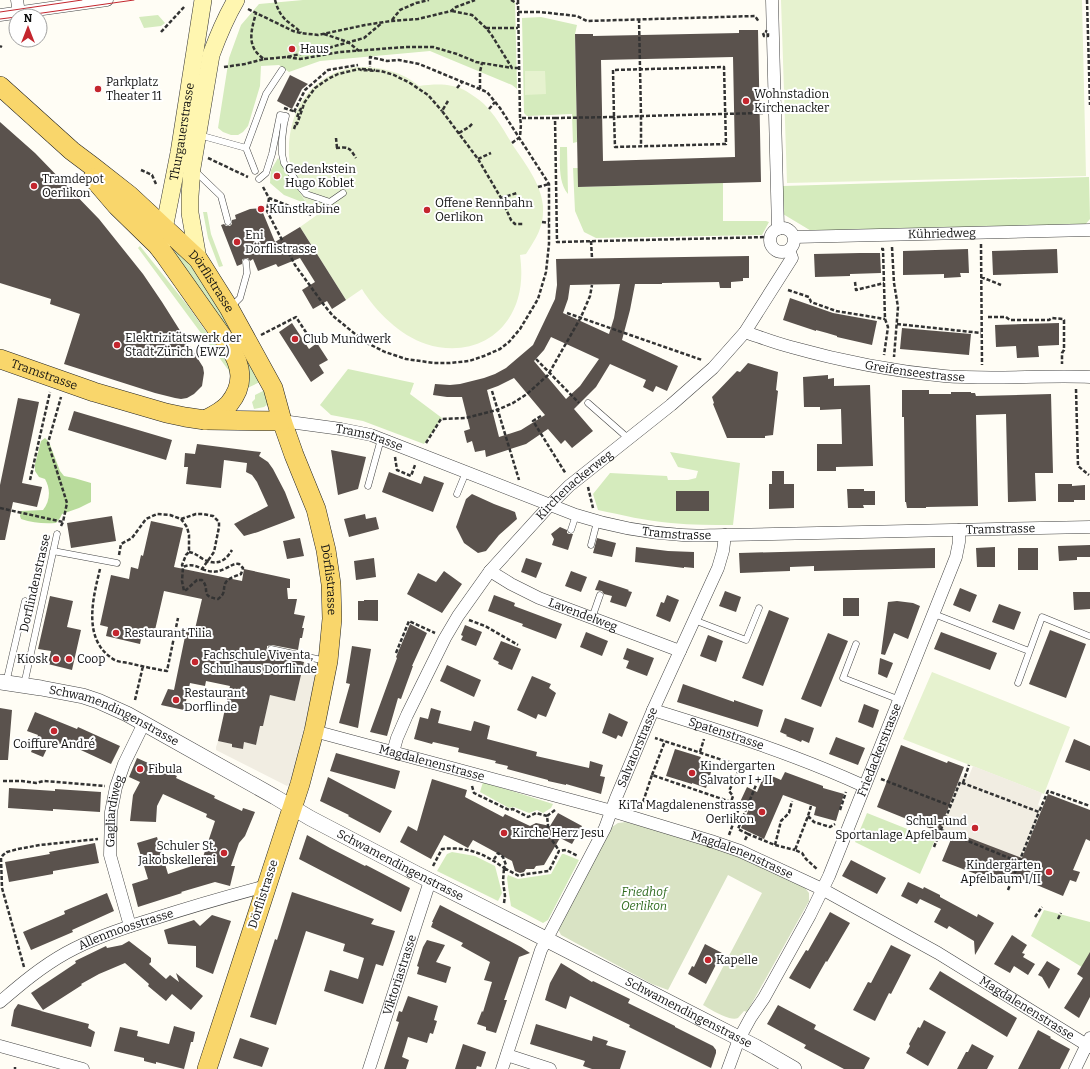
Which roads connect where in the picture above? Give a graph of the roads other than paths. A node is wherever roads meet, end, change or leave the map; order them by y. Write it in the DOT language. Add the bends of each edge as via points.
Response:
graph roads {
  1 [pos="107,0"];
  2 [pos="203,0"];
  3 [pos="772,0"];
  4 [pos="242,4"];
  5 [pos="48,9"];
  6 [pos="282,70"];
  7 [pos="0,86"];
  8 [pos="197,135"];
  9 [pos="246,148"];
  10 [pos="78,156"];
  11 [pos="192,168"];
  12 [pos="255,171"];
  13 [pos="259,179"];
  14 [pos="343,193"];
  15 [pos="190,213"];
  16 [pos="228,222"];
  17 [pos="164,229"];
  18 [pos="1090,230"];
  19 [pos="775,233"];
  20 [pos="145,234"];
  21 [pos="794,237"];
  22 [pos="789,250"];
  23 [pos="198,259"];
  24 [pos="246,262"];
  25 [pos="170,263"];
  26 [pos="230,308"];
  27 [pos="745,332"];
  28 [pos="0,362"];
  29 [pos="1090,377"];
  30 [pos="585,404"];
  31 [pos="206,420"];
  32 [pos="282,421"];
  33 [pos="381,439"];
  34 [pos="629,439"];
  35 [pos="466,472"];
  36 [pos="368,486"];
  37 [pos="457,494"];
  38 [pos="550,505"];
  39 [pos="576,515"];
  40 [pos="595,517"];
  41 [pos="1090,526"];
  42 [pos="571,530"];
  43 [pos="959,530"];
  44 [pos="57,534"];
  45 [pos="725,535"];
  46 [pos="591,545"];
  47 [pos="53,550"];
  48 [pos="117,564"];
  49 [pos="490,570"];
  50 [pos="600,595"];
  51 [pos="25,601"];
  52 [pos="759,608"];
  53 [pos="934,614"];
  54 [pos="592,618"];
  55 [pos="694,620"];
  56 [pos="1089,636"];
  57 [pos="856,644"];
  58 [pos="271,649"];
  59 [pos="680,652"];
  60 [pos="1029,652"];
  61 [pos="328,661"];
  62 [pos="3,682"];
  63 [pos="1018,682"];
  64 [pos="24,685"];
  65 [pos="900,700"];
  66 [pos="653,710"];
  67 [pos="144,723"];
  68 [pos="314,731"];
  69 [pos="392,752"];
  70 [pos="864,786"];
  71 [pos="292,807"];
  72 [pos="612,811"];
  73 [pos="430,875"];
  74 [pos="266,886"];
  75 [pos="822,889"];
  76 [pos="130,926"];
  77 [pos="547,940"];
  78 [pos="0,1002"];
  79 [pos="739,1039"];
  80 [pos="1089,1043"];
  81 [pos="0,1046"];
  82 [pos="507,1054"];
  83 [pos="83,1069"];
  84 [pos="207,1069"];
  85 [pos="369,1069"];
  86 [pos="502,1069"];
  87 [pos="550,1069"];
  88 [pos="728,1069"];
  89 [pos="794,1069"];
  90 [pos="1075,1069"];
  1 -- 5 [label="street"];
  2 -- 17 [label="main road, Thurgauerstrasse" via="179,153"];
  3 -- 19 [label="street"];
  4 -- 8 [label="main road, Thurgauerstrasse" via="226,18 216,40"];
  6 -- 9 [label="lane" via="266,94"];
  7 -- 10 [label="main road, Dörflistrasse"];
  8 -- 9 [label="lane"];
  8 -- 11 [label="main road, Thurgauerstrasse"];
  9 -- 12 [label="lane"];
  10 -- 17 [label="main road, Dörflistrasse" via="129,195"];
  10 -- 20 [label="main road, Dörflistrasse" via="117,206"];
  11 -- 15 [label="main road, Thurgauerstrasse"];
  11 -- 16 [label="lane" via="221,196"];
  13 -- 14 [label="lane, bridge" via="266,173 272,156 280,115 286,116 282,140 284,163 301,188 306,194 330,202"];
  15 -- 17 [label="main road"];
  15 -- 23 [label="main road, Thurgauerstrasse"];
  17 -- 20 [label="main road"];
  17 -- 23 [label="main road, Dörflistrasse"];
  17 -- 25 [label="main road, Thurgauerstrasse"];
  18 -- 21 [label="street, Kühriedweg"];
  19 -- 21 [label="street" via="786,228"];
  19 -- 22 [label="street" via="772,244 775,249"];
  20 -- 25 [label="main road, Dörflistrasse"];
  21 -- 22 [label="street, Kirchenackerweg"];
  22 -- 27 [label="street, Kirchenackerweg" via="792,258"];
  23 -- 26 [label="main road, Dörflistrasse"];
  24 -- 26 [label="lane" via="247,273 240,298"];
  25 -- 31 [label="main road, Dörflistrasse" via="229,346 240,368 239,384 228,405"];
  26 -- 32 [label="main road, Dörflistrasse" via="270,380"];
  27 -- 29 [label="street, Greifenseestrasse" via="790,347 857,363 944,376"];
  27 -- 34 [label="street, Kirchenackerweg" via="713,368"];
  28 -- 31 [label="main road, Tramstrasse" via="152,409"];
  30 -- 34 [label="lane"];
  31 -- 32 [label="main road, Tramstrasse"];
  32 -- 33 [label="street, Tramstrasse" via="341,429"];
  32 -- 61 [label="main road, Dörflistrasse" via="316,509 326,550 331,584 332,620"];
  33 -- 35 [label="street, Tramstrasse"];
  33 -- 36 [label="lane"];
  34 -- 38 [label="street, Kirchenackerweg" via="569,486"];
  35 -- 37 [label="lane"];
  35 -- 38 [label="street, Tramstrasse"];
  38 -- 39 [label="street, Tramstrasse"];
  38 -- 49 [label="street, Kirchenackerweg"];
  39 -- 40 [label="street, Tramstrasse"];
  39 -- 42 [label="lane"];
  40 -- 45 [label="street, Tramstrasse" via="640,530 681,535"];
  40 -- 46 [label="lane"];
  41 -- 43 [label="street, Tramstrasse"];
  43 -- 45 [label="street, Tramstrasse"];
  43 -- 53 [label="street, Friedackerstrasse" via="956,557"];
  44 -- 47 [label="lane, Dorflindenstrasse"];
  45 -- 55 [label="street, Salvatorstrasse" via="718,568"];
  47 -- 48 [label="lane"];
  47 -- 64 [label="lane, Dorflindenstrasse"];
  49 -- 54 [label="street, Lavendelweg" via="539,598"];
  49 -- 69 [label="street, Kirchenackerweg" via="445,638"];
  50 -- 54 [label="lane"];
  51 -- 62 [label="lane"];
  52 -- 55 [label="lane" via="746,640"];
  53 -- 60 [label="lane"];
  53 -- 65 [label="street, Friedackerstrasse"];
  54 -- 59 [label="street, Lavendelweg"];
  55 -- 59 [label="street, Salvatorstrasse"];
  56 -- 60 [label="lane" via="1042,618"];
  57 -- 65 [label="lane" via="843,678"];
  58 -- 61 [label="lane" via="307,660"];
  59 -- 66 [label="street, Salvatorstrasse"];
  60 -- 63 [label="lane"];
  61 -- 68 [label="main road, Dörflistrasse"];
  62 -- 64 [label="street, Schwamendingenstrasse"];
  64 -- 67 [label="street, Schwamendingenstrasse" via="83,696"];
  65 -- 70 [label="street, Friedackerstrasse"];
  66 -- 70 [label="street, Spatenstrasse" via="768,747"];
  66 -- 72 [label="street, Salvatorstrasse"];
  67 -- 71 [label="street, Schwamendingenstrasse"];
  67 -- 76 [label="street, Gagliardiweg" via="124,764 111,812 110,855"];
  68 -- 69 [label="street, Magdalenenstrasse"];
  68 -- 71 [label="main road, Dörflistrasse"];
  69 -- 72 [label="street, Magdalenenstrasse"];
  70 -- 75 [label="street, Friedackerstrasse"];
  71 -- 73 [label="street, Schwamendingenstrasse"];
  71 -- 74 [label="main road, Dörflistrasse"];
  72 -- 75 [label="street, Magdalenenstrasse" via="740,851"];
  72 -- 77 [label="street, Salvatorstrasse" via="606,828"];
  73 -- 77 [label="street, Schwamendingenstrasse"];
  73 -- 85 [label="street, Viktoriastrasse"];
  74 -- 76 [label="street, Allenmoosstrasse"];
  74 -- 84 [label="main road, Dörflistrasse"];
  75 -- 79 [label="street, Friedackerstrasse" via="810,915"];
  75 -- 80 [label="street, Magdalenenstrasse" via="938,953"];
  76 -- 78 [label="street, Allenmoosstrasse" via="61,956 28,977"];
  77 -- 79 [label="street, Schwamendingenstrasse"];
  77 -- 82 [label="street, Salvatorstrasse" via="541,950"];
  79 -- 88 [label="street, Friedackerstrasse"];
  79 -- 89 [label="street, Schwamendingenstrasse"];
  80 -- 90 [label="street"];
  81 -- 83 [label="street"];
  82 -- 86 [label="street, Salvatorstrasse"];
  82 -- 87 [label="street"];
}
